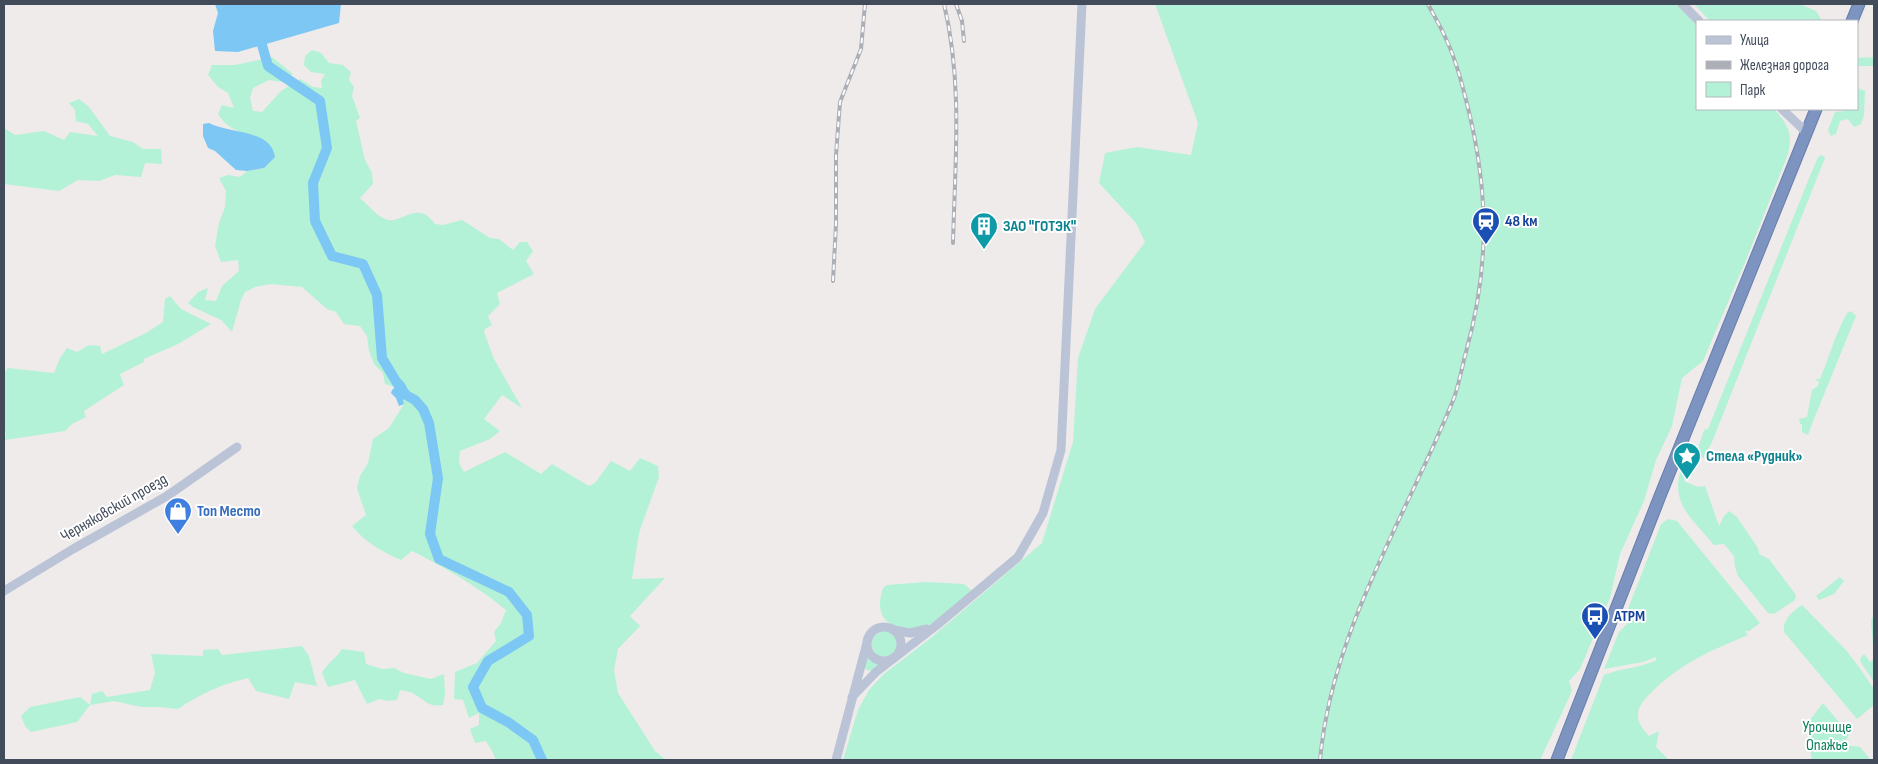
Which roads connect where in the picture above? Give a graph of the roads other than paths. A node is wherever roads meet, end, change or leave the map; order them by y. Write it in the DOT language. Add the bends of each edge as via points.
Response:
graph roads {
  1 [pos="1082,4"];
  2 [pos="1682,4"];
  3 [pos="1859,4"];
  4 [pos="1698,20"];
  5 [pos="1852,20"];
  6 [pos="1783,110"];
  7 [pos="1816,110"];
  8 [pos="1807,133"];
  9 [pos="237,447"];
  10 [pos="4,591"];
  11 [pos="937,625"];
  12 [pos="892,629"];
  13 [pos="868,639"];
  14 [pos="894,658"];
  15 [pos="852,697"];
  16 [pos="836,760"];
  17 [pos="1557,760"];
  1 -- 11 [label="street" via="1061,450 1043,512 1018,557"];
  2 -- 4 [label="street"];
  3 -- 5 [label="highway"];
  6 -- 8 [label="street"];
  7 -- 8 [label="highway"];
  8 -- 17 [label="highway"];
  9 -- 10 [label="street, Черняковский проезд" via="167,496"];
  11 -- 12 [label="street" via="914,633"];
  11 -- 14 [label="street"];
  12 -- 13 [label="street" via="878,629"];
  12 -- 14 [label="street" via="901,644"];
  13 -- 14 [label="street" via="868,649 874,658 884,661"];
  13 -- 15 [label="street"];
  14 -- 15 [label="street"];
  15 -- 16 [label="street"];
}
